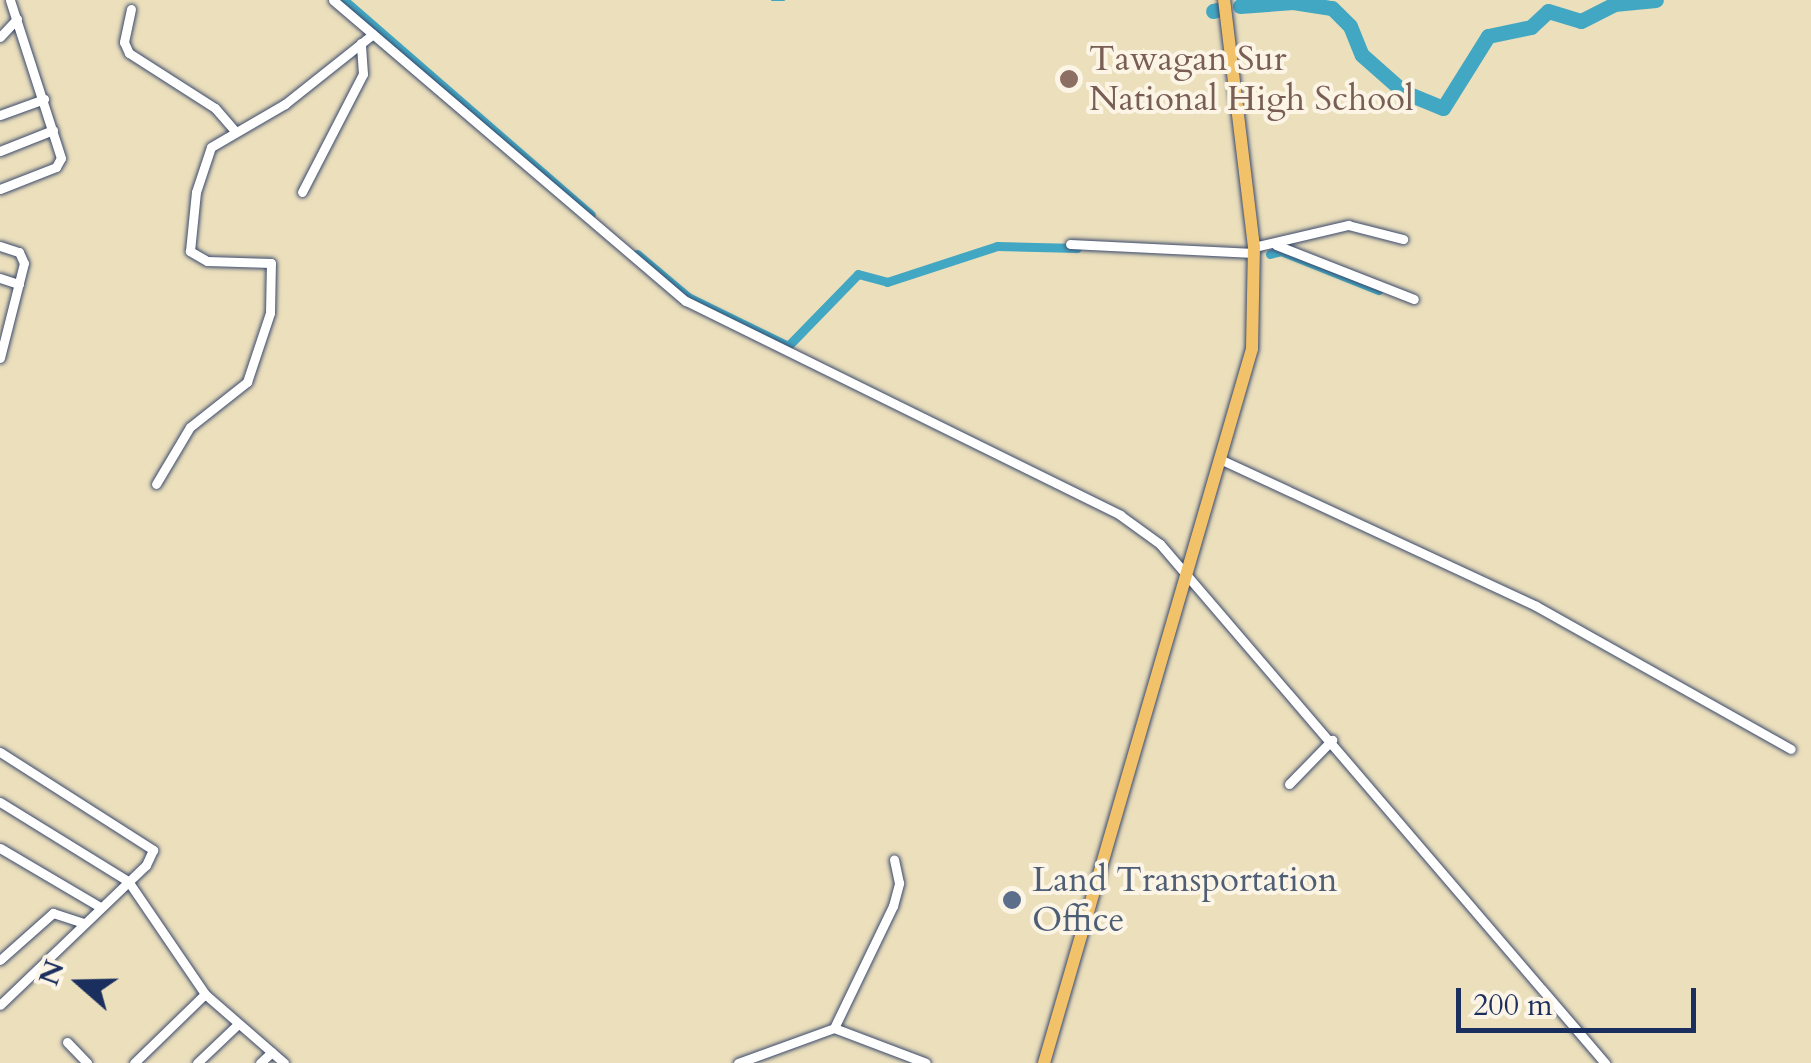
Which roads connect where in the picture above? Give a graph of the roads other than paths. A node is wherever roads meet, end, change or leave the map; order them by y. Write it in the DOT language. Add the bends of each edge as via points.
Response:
graph roads {
  1 [pos="10,0"];
  2 [pos="333,0"];
  3 [pos="1224,0"];
  4 [pos="131,9"];
  5 [pos="16,19"];
  6 [pos="373,34"];
  7 [pos="0,37"];
  8 [pos="361,43"];
  9 [pos="44,100"];
  10 [pos="0,115"];
  11 [pos="52,130"];
  12 [pos="234,130"];
  13 [pos="0,151"];
  14 [pos="0,188"];
  15 [pos="302,192"];
  16 [pos="1403,239"];
  17 [pos="1070,244"];
  18 [pos="1274,244"];
  19 [pos="0,246"];
  20 [pos="1254,250"];
  21 [pos="0,278"];
  22 [pos="19,284"];
  23 [pos="1414,299"];
  24 [pos="0,309"];
  25 [pos="12,313"];
  26 [pos="2,344"];
  27 [pos="0,358"];
  28 [pos="1224,461"];
  29 [pos="156,484"];
  30 [pos="1190,574"];
  31 [pos="1332,740"];
  32 [pos="1791,748"];
  33 [pos="0,752"];
  34 [pos="1289,784"];
  35 [pos="0,802"];
  36 [pos="0,848"];
  37 [pos="894,860"];
  38 [pos="128,881"];
  39 [pos="100,907"];
  40 [pos="84,923"];
  41 [pos="0,960"];
  42 [pos="0,985"];
  43 [pos="205,994"];
  44 [pos="10,995"];
  45 [pos="0,1005"];
  46 [pos="238,1024"];
  47 [pos="834,1028"];
  48 [pos="68,1042"];
  49 [pos="272,1052"];
  50 [pos="82,1062"];
  51 [pos="134,1063"];
  52 [pos="197,1063"];
  53 [pos="260,1063"];
  54 [pos="284,1063"];
  55 [pos="738,1063"];
  56 [pos="926,1063"];
  57 [pos="1044,1063"];
  58 [pos="1604,1063"];
  1 -- 5 [label="street"];
  2 -- 6 [label="street"];
  3 -- 20 [label="highway"];
  4 -- 12 [label="street" via="124,42 130,53 215,108"];
  5 -- 7 [label="street"];
  5 -- 9 [label="street"];
  6 -- 8 [label="street"];
  6 -- 30 [label="street" via="686,301 1120,515"];
  8 -- 12 [label="street" via="276,111"];
  8 -- 15 [label="street" via="364,74"];
  9 -- 10 [label="street"];
  9 -- 11 [label="street"];
  11 -- 13 [label="street"];
  11 -- 14 [label="street" via="60,164"];
  12 -- 29 [label="street" via="211,146 189,244 200,260 271,264 268,327 244,387 190,427"];
  16 -- 18 [label="street" via="1358,224"];
  17 -- 20 [label="street"];
  18 -- 20 [label="street"];
  18 -- 23 [label="street"];
  19 -- 22 [label="street" via="22,256"];
  20 -- 28 [label="highway" via="1252,348"];
  21 -- 22 [label="street"];
  22 -- 25 [label="street"];
  24 -- 25 [label="street"];
  25 -- 26 [label="street"];
  26 -- 27 [label="street"];
  28 -- 30 [label="highway"];
  28 -- 32 [label="street" via="1536,606"];
  30 -- 31 [label="street"];
  30 -- 57 [label="highway"];
  31 -- 34 [label="street"];
  31 -- 58 [label="street"];
  33 -- 38 [label="street" via="151,845 151,857"];
  35 -- 38 [label="street"];
  36 -- 39 [label="street"];
  37 -- 47 [label="street" via="899,882 893,906"];
  38 -- 39 [label="street"];
  38 -- 43 [label="street"];
  39 -- 40 [label="street"];
  40 -- 41 [label="street" via="53,913"];
  40 -- 44 [label="street"];
  42 -- 44 [label="street"];
  43 -- 46 [label="street"];
  43 -- 51 [label="street"];
  44 -- 45 [label="street"];
  46 -- 49 [label="street"];
  46 -- 52 [label="street"];
  47 -- 55 [label="street"];
  47 -- 56 [label="street"];
  48 -- 50 [label="street"];
  49 -- 53 [label="street"];
  49 -- 54 [label="street"];
}
